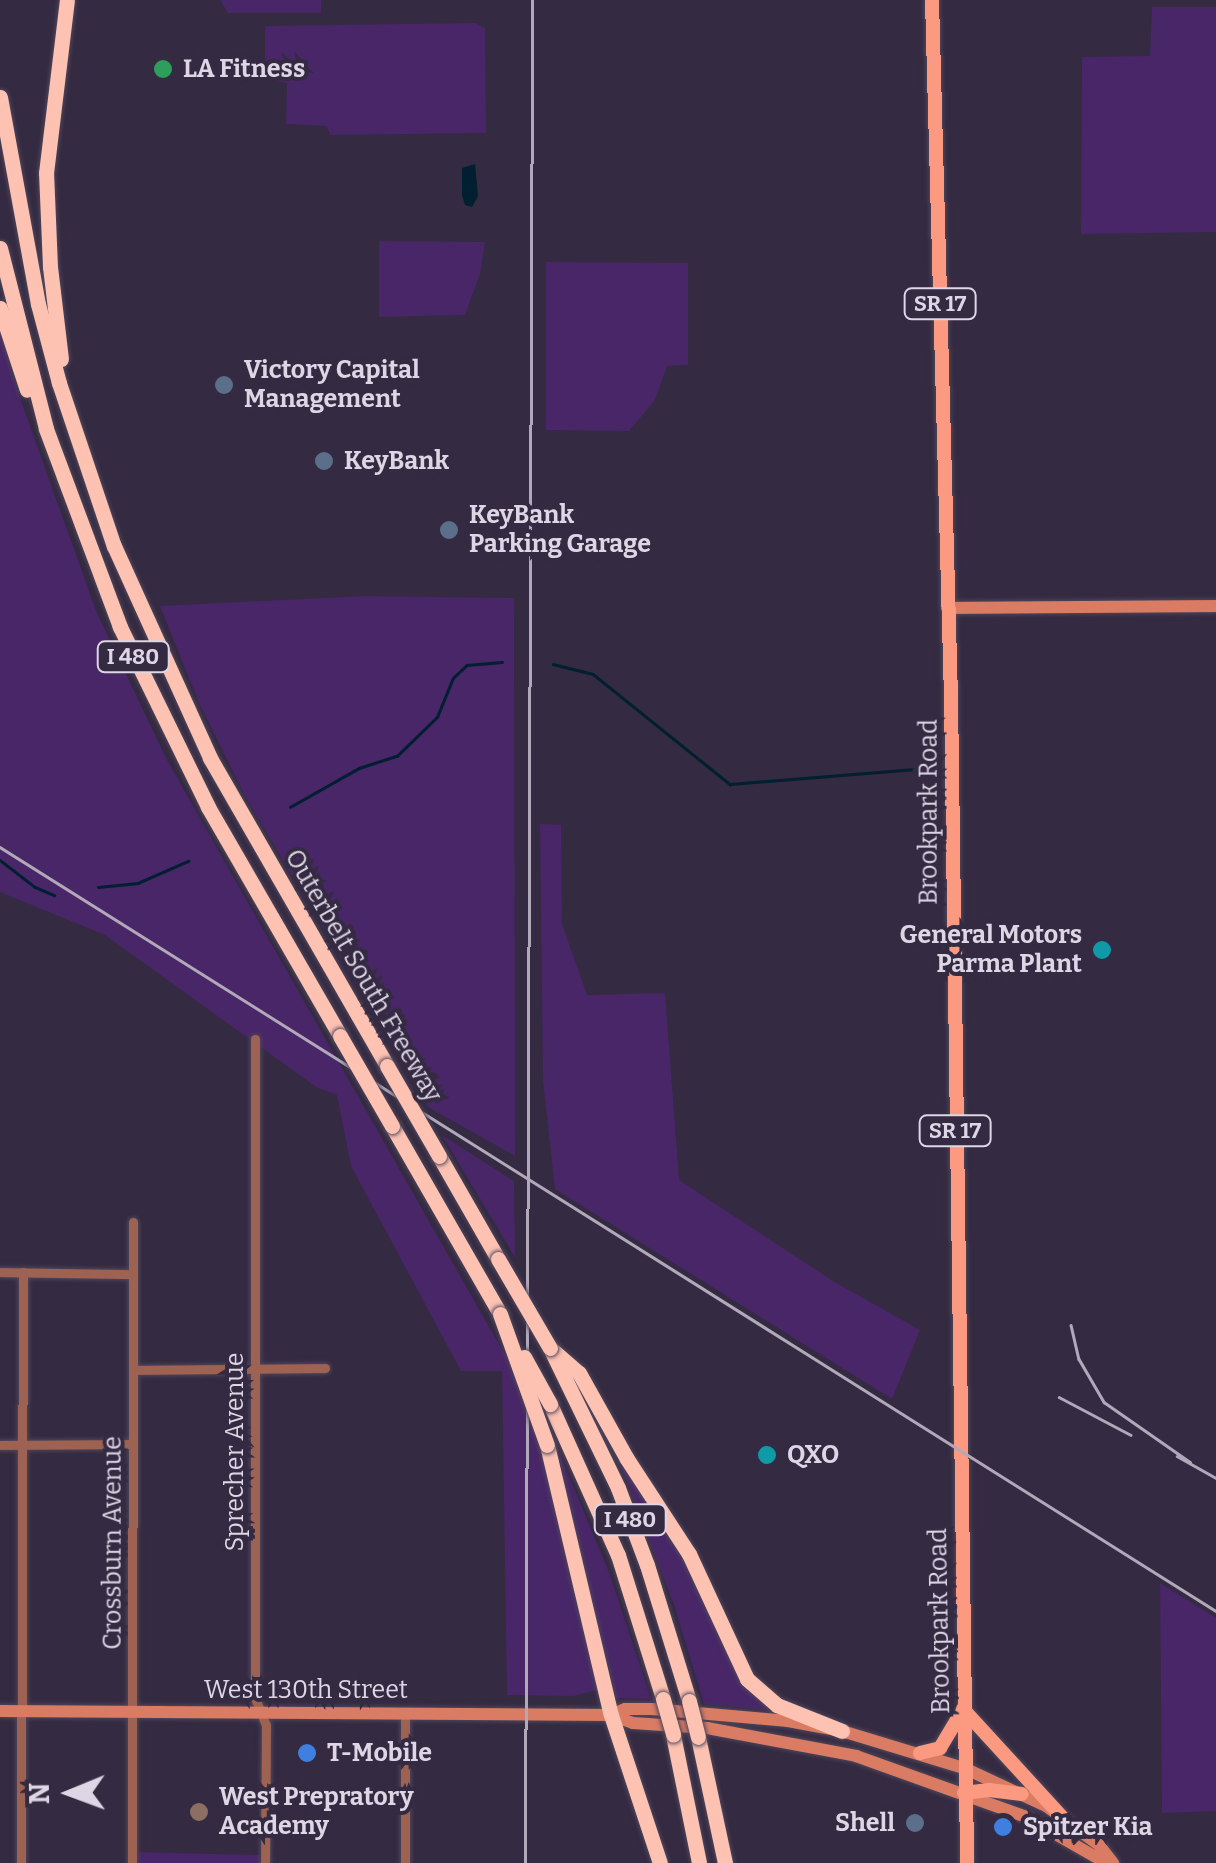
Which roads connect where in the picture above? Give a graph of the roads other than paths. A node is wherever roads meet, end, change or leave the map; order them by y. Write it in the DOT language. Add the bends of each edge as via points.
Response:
graph roads {
  1 [pos="67,0"];
  2 [pos="932,0"];
  3 [pos="0,97"];
  4 [pos="0,248"];
  5 [pos="0,308"];
  6 [pos="59,382"];
  7 [pos="46,429"];
  8 [pos="1216,606"];
  9 [pos="948,608"];
  10 [pos="255,1039"];
  11 [pos="132,1222"];
  12 [pos="0,1272"];
  13 [pos="23,1272"];
  14 [pos="133,1274"];
  15 [pos="499,1312"];
  16 [pos="550,1348"];
  17 [pos="255,1368"];
  18 [pos="325,1368"];
  19 [pos="133,1370"];
  20 [pos="134,1444"];
  21 [pos="0,1445"];
  22 [pos="24,1445"];
  23 [pos="963,1709"];
  24 [pos="0,1710"];
  25 [pos="22,1711"];
  26 [pos="132,1711"];
  27 [pos="262,1712"];
  28 [pos="405,1713"];
  29 [pos="611,1715"];
  30 [pos="842,1731"];
  31 [pos="879,1741"];
  32 [pos="835,1750"];
  33 [pos="920,1754"];
  34 [pos="870,1760"];
  35 [pos="964,1768"];
  36 [pos="964,1792"];
  37 [pos="1022,1794"];
  38 [pos="1038,1802"];
  39 [pos="1026,1816"];
  40 [pos="1063,1818"];
  41 [pos="21,1863"];
  42 [pos="132,1863"];
  43 [pos="266,1863"];
  44 [pos="405,1863"];
  45 [pos="660,1863"];
  46 [pos="699,1863"];
  47 [pos="725,1863"];
  48 [pos="967,1863"];
  49 [pos="1109,1863"];
  1 -- 6 [label="highway" via="46,172"];
  2 -- 9 [label="main road, Brookpark Road / SR 17"];
  3 -- 6 [label="highway, Outerbelt South Freeway / I 480" via="27,256"];
  4 -- 7 [label="highway, Outerbelt South Freeway / I 480"];
  5 -- 7 [label="highway" via="19,373"];
  6 -- 16 [label="highway, Outerbelt South Freeway / I 480, bridge" via="114,546 178,696"];
  7 -- 15 [label="highway, Outerbelt South Freeway / I 480, bridge" via="99,579 151,696"];
  8 -- 9 [label="main road"];
  9 -- 23 [label="main road, Brookpark Road / SR 17"];
  10 -- 17 [label="street, Sprecher Avenue"];
  11 -- 14 [label="street, Crossburn Avenue"];
  12 -- 13 [label="street"];
  13 -- 14 [label="street"];
  13 -- 22 [label="street"];
  14 -- 19 [label="street, Crossburn Avenue"];
  15 -- 29 [label="highway, bridge" via="546,1445"];
  15 -- 46 [label="highway, Outerbelt South Freeway / I 480, bridge" via="550,1404 618,1556 664,1699"];
  16 -- 30 [label="highway" via="579,1373 689,1554 748,1679 776,1705"];
  16 -- 47 [label="highway, Outerbelt South Freeway / I 480, bridge" via="647,1564 689,1701"];
  17 -- 18 [label="street"];
  17 -- 19 [label="street"];
  17 -- 27 [label="street, Sprecher Avenue" via="255,1698"];
  19 -- 20 [label="street, Crossburn Avenue"];
  20 -- 22 [label="street"];
  20 -- 26 [label="street, Crossburn Avenue"];
  21 -- 22 [label="street"];
  22 -- 25 [label="street"];
  23 -- 33 [label="main road" via="940,1748"];
  23 -- 35 [label="main road, Brookpark Road / SR 17"];
  23 -- 40 [label="main road"];
  24 -- 25 [label="main road, West 130th Street"];
  25 -- 26 [label="main road, West 130th Street"];
  25 -- 41 [label="street"];
  26 -- 27 [label="main road, West 130th Street"];
  26 -- 42 [label="street, Crossburn Avenue"];
  27 -- 28 [label="main road, West 130th Street"];
  27 -- 43 [label="street, Sprecher Avenue"];
  28 -- 29 [label="main road, West 130th Street"];
  28 -- 44 [label="street"];
  29 -- 30 [label="main road, West 130th Street" via="652,1709"];
  29 -- 32 [label="main road, West 130th Street" via="633,1724 707,1728"];
  29 -- 45 [label="highway"];
  30 -- 31 [label="main road, West 130th Street"];
  30 -- 32 [label="main road"];
  31 -- 33 [label="main road, West 130th Street"];
  31 -- 34 [label="main road"];
  32 -- 34 [label="main road, West 130th Street"];
  33 -- 35 [label="main road, West 130th Street"];
  34 -- 36 [label="main road, West 130th Street"];
  35 -- 36 [label="main road, Brookpark Road / SR 17"];
  35 -- 37 [label="main road, West 130th Street"];
  36 -- 37 [label="main road"];
  36 -- 39 [label="main road, West 130th Street"];
  36 -- 48 [label="main road, Brookpark Road / SR 17"];
  37 -- 38 [label="main road, West 130th Street"];
  38 -- 39 [label="main road"];
  38 -- 40 [label="main road, West 130th Street"];
  39 -- 49 [label="main road, West 130th Street"];
  40 -- 49 [label="main road, West 130th Street" via="1099,1845"];
}
